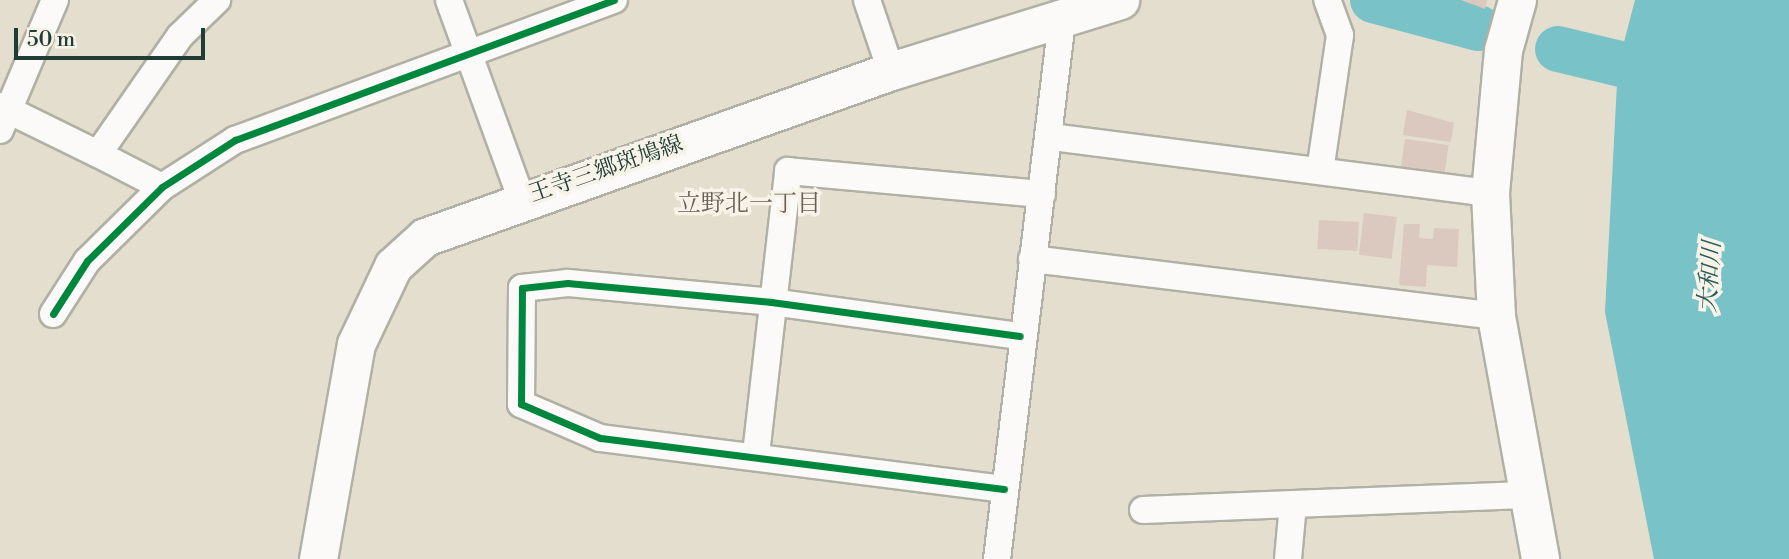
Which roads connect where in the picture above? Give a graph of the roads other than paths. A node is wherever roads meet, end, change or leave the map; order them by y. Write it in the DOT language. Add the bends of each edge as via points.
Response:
graph roads {
  1 [pos="55,0"];
  2 [pos="217,0"];
  3 [pos="449,0"];
  4 [pos="614,0"];
  5 [pos="867,0"];
  6 [pos="1120,0"];
  7 [pos="1327,0"];
  8 [pos="1517,0"];
  9 [pos="1062,20"];
  10 [pos="467,50"];
  11 [pos="891,71"];
  12 [pos="3,115"];
  13 [pos="1052,137"];
  14 [pos="98,153"];
  15 [pos="1320,171"];
  16 [pos="162,187"];
  17 [pos="1490,193"];
  18 [pos="1042,194"];
  19 [pos="521,198"];
  20 [pos="1032,259"];
  21 [pos="771,302"];
  22 [pos="53,314"];
  23 [pos="1496,316"];
  24 [pos="1020,336"];
  25 [pos="756,454"];
  26 [pos="1004,489"];
  27 [pos="1525,495"];
  28 [pos="1293,505"];
  29 [pos="1143,510"];
  30 [pos="318,559"];
  31 [pos="997,559"];
  32 [pos="1288,559"];
  33 [pos="1540,559"];
  1 -- 12 [label="street"];
  2 -- 14 [label="street" via="180,36"];
  3 -- 10 [label="street"];
  4 -- 10 [label="street"];
  5 -- 11 [label="street"];
  6 -- 9 [label="main road, 王寺三郷斑鳩線"];
  7 -- 15 [label="street" via="1340,35"];
  8 -- 17 [label="main road" via="1503,50"];
  9 -- 11 [label="main road, 王寺三郷斑鳩線"];
  9 -- 13 [label="street"];
  10 -- 16 [label="street" via="235,139"];
  10 -- 19 [label="street"];
  11 -- 19 [label="main road, 王寺三郷斑鳩線"];
  12 -- 14 [label="street"];
  13 -- 15 [label="street"];
  13 -- 18 [label="street"];
  14 -- 16 [label="street"];
  15 -- 17 [label="street"];
  16 -- 22 [label="street" via="87,261"];
  17 -- 23 [label="main road"];
  18 -- 20 [label="street"];
  18 -- 21 [label="street" via="788,170"];
  19 -- 30 [label="main road, 王寺三郷斑鳩線" via="425,237 393,265 375,296 356,344"];
  20 -- 23 [label="street"];
  20 -- 24 [label="street"];
  21 -- 24 [label="street"];
  21 -- 25 [label="street"];
  21 -- 25 [label="street" via="568,283 522,288 521,404 600,438"];
  23 -- 27 [label="main road"];
  24 -- 26 [label="street"];
  25 -- 26 [label="street"];
  26 -- 31 [label="street"];
  27 -- 28 [label="street"];
  27 -- 33 [label="main road"];
  28 -- 29 [label="street"];
  28 -- 32 [label="street"];
}
